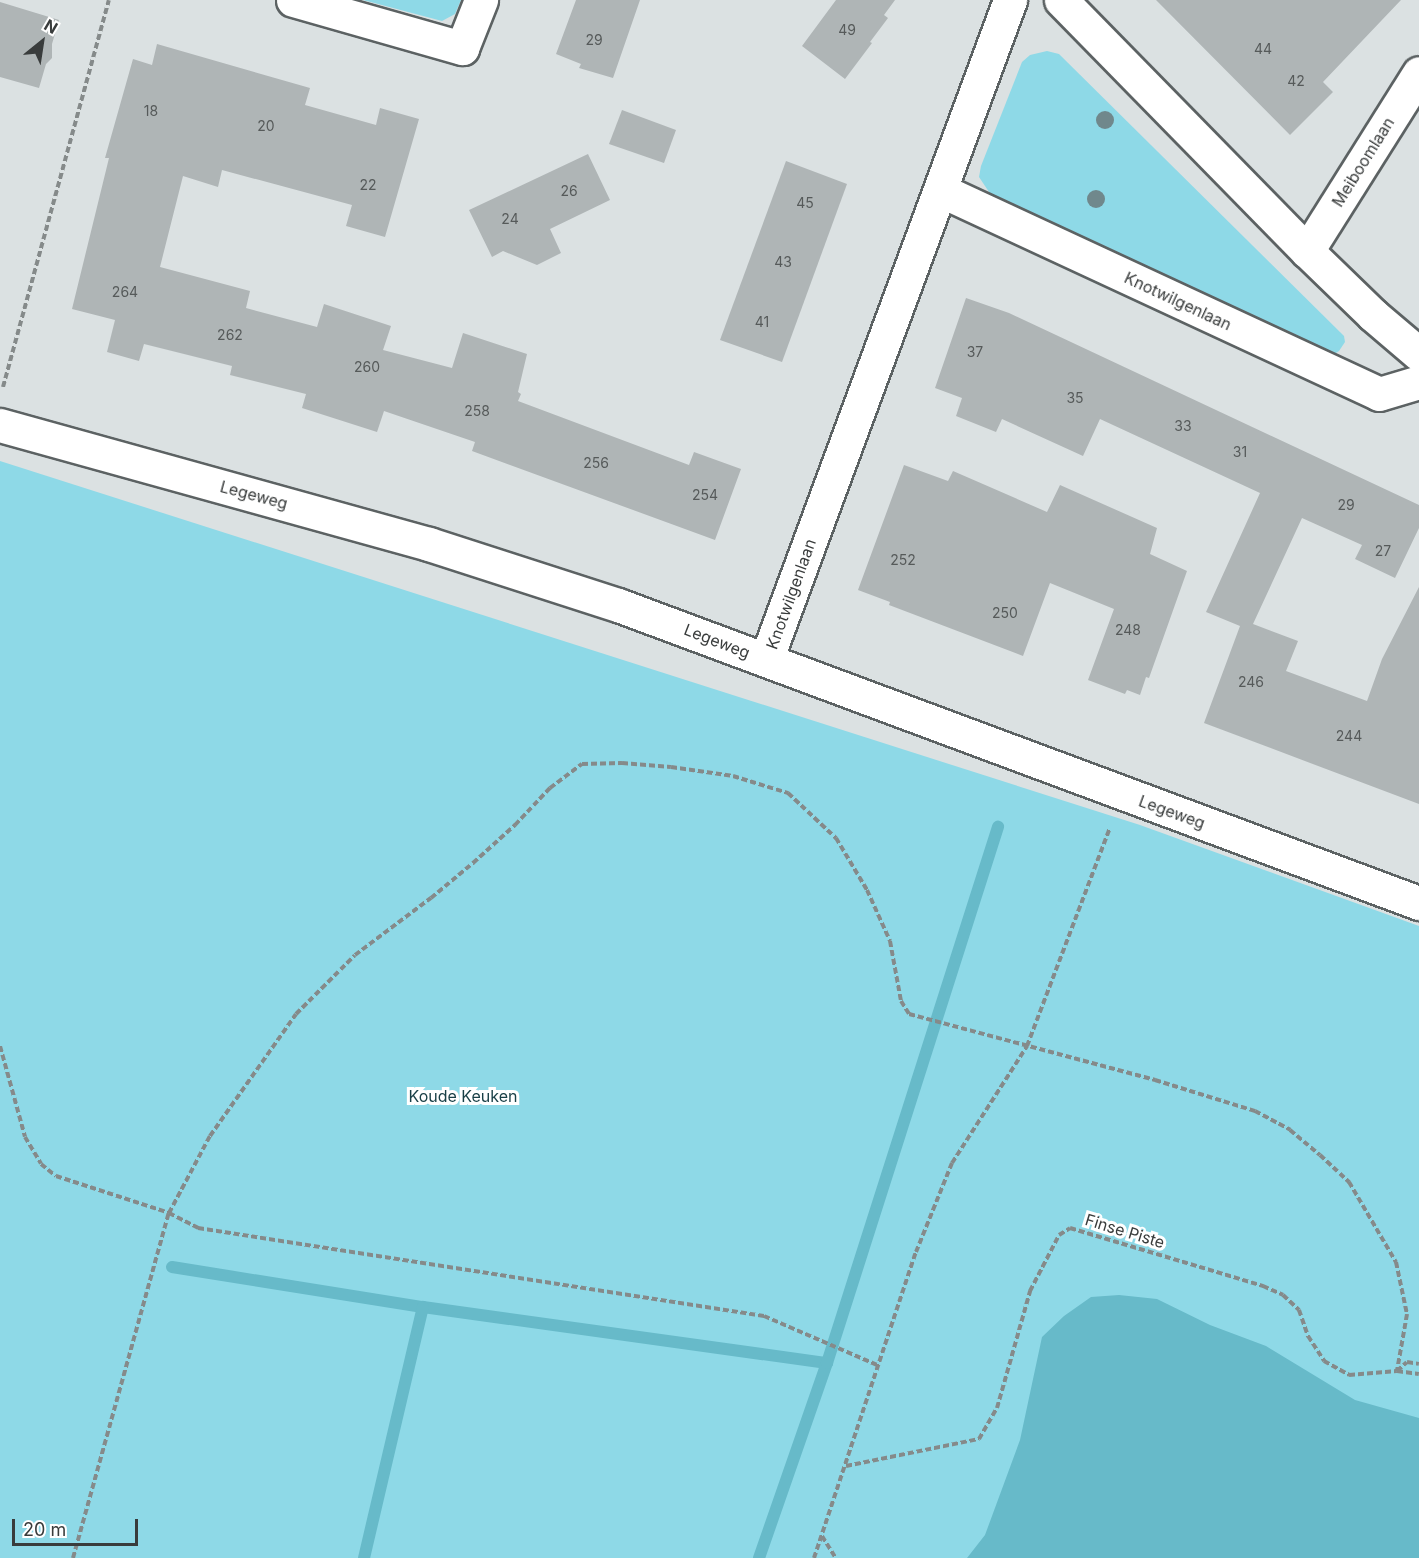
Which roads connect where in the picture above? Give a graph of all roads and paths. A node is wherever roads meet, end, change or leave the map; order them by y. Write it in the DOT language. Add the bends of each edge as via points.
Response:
graph roads {
  1 [pos="110,0"];
  2 [pos="293,0"];
  3 [pos="481,0"];
  4 [pos="1010,0"];
  5 [pos="1061,0"];
  6 [pos="1419,73"];
  7 [pos="940,190"];
  8 [pos="1307,251"];
  9 [pos="1419,354"];
  10 [pos="1419,382"];
  11 [pos="0,396"];
  12 [pos="0,425"];
  13 [pos="766,660"];
  14 [pos="1123,794"];
  15 [pos="1419,903"];
  16 [pos="0,1046"];
  17 [pos="1027,1046"];
  18 [pos="169,1213"];
  19 [pos="1419,1364"];
  20 [pos="877,1365"];
  21 [pos="1397,1371"];
  22 [pos="1419,1374"];
  23 [pos="845,1466"];
  24 [pos="822,1536"];
  25 [pos="73,1558"];
  26 [pos="814,1558"];
  27 [pos="836,1558"];
  1 -- 11 [label="path"];
  2 -- 3 [label="street" via="462,48"];
  4 -- 7 [label="street, Knotwilgenlaan"];
  5 -- 8 [label="street"];
  6 -- 8 [label="street, Meiboomlaan"];
  7 -- 10 [label="street, Knotwilgenlaan" via="1379,394"];
  7 -- 13 [label="street, Knotwilgenlaan"];
  8 -- 9 [label="street"];
  12 -- 13 [label="street, Legeweg" via="429,544 618,605"];
  13 -- 14 [label="street, Legeweg"];
  14 -- 15 [label="street, Legeweg"];
  14 -- 17 [label="path"];
  16 -- 18 [label="path" via="25,1137 41,1164 56,1176"];
  17 -- 18 [label="path" via="909,1014 902,1001 890,941 867,890 836,838 788,793 733,776 671,767 582,764 550,788 515,825 431,898 356,955 296,1014 210,1136"];
  17 -- 20 [label="path" via="952,1162"];
  17 -- 21 [label="path" via="1256,1111 1290,1130 1320,1155 1349,1182 1396,1262 1407,1314"];
  18 -- 20 [label="path" via="198,1228 764,1317"];
  18 -- 25 [label="path"];
  19 -- 21 [label="path, Finse Piste" via="1407,1362"];
  20 -- 23 [label="path"];
  21 -- 22 [label="path"];
  21 -- 23 [label="path, Finse Piste" via="1349,1375 1324,1361 1308,1336 1299,1310 1283,1295 1263,1286 1070,1228 1059,1235 1030,1291 997,1408 979,1438"];
  23 -- 24 [label="path"];
  24 -- 26 [label="path"];
  24 -- 27 [label="path"];
}
